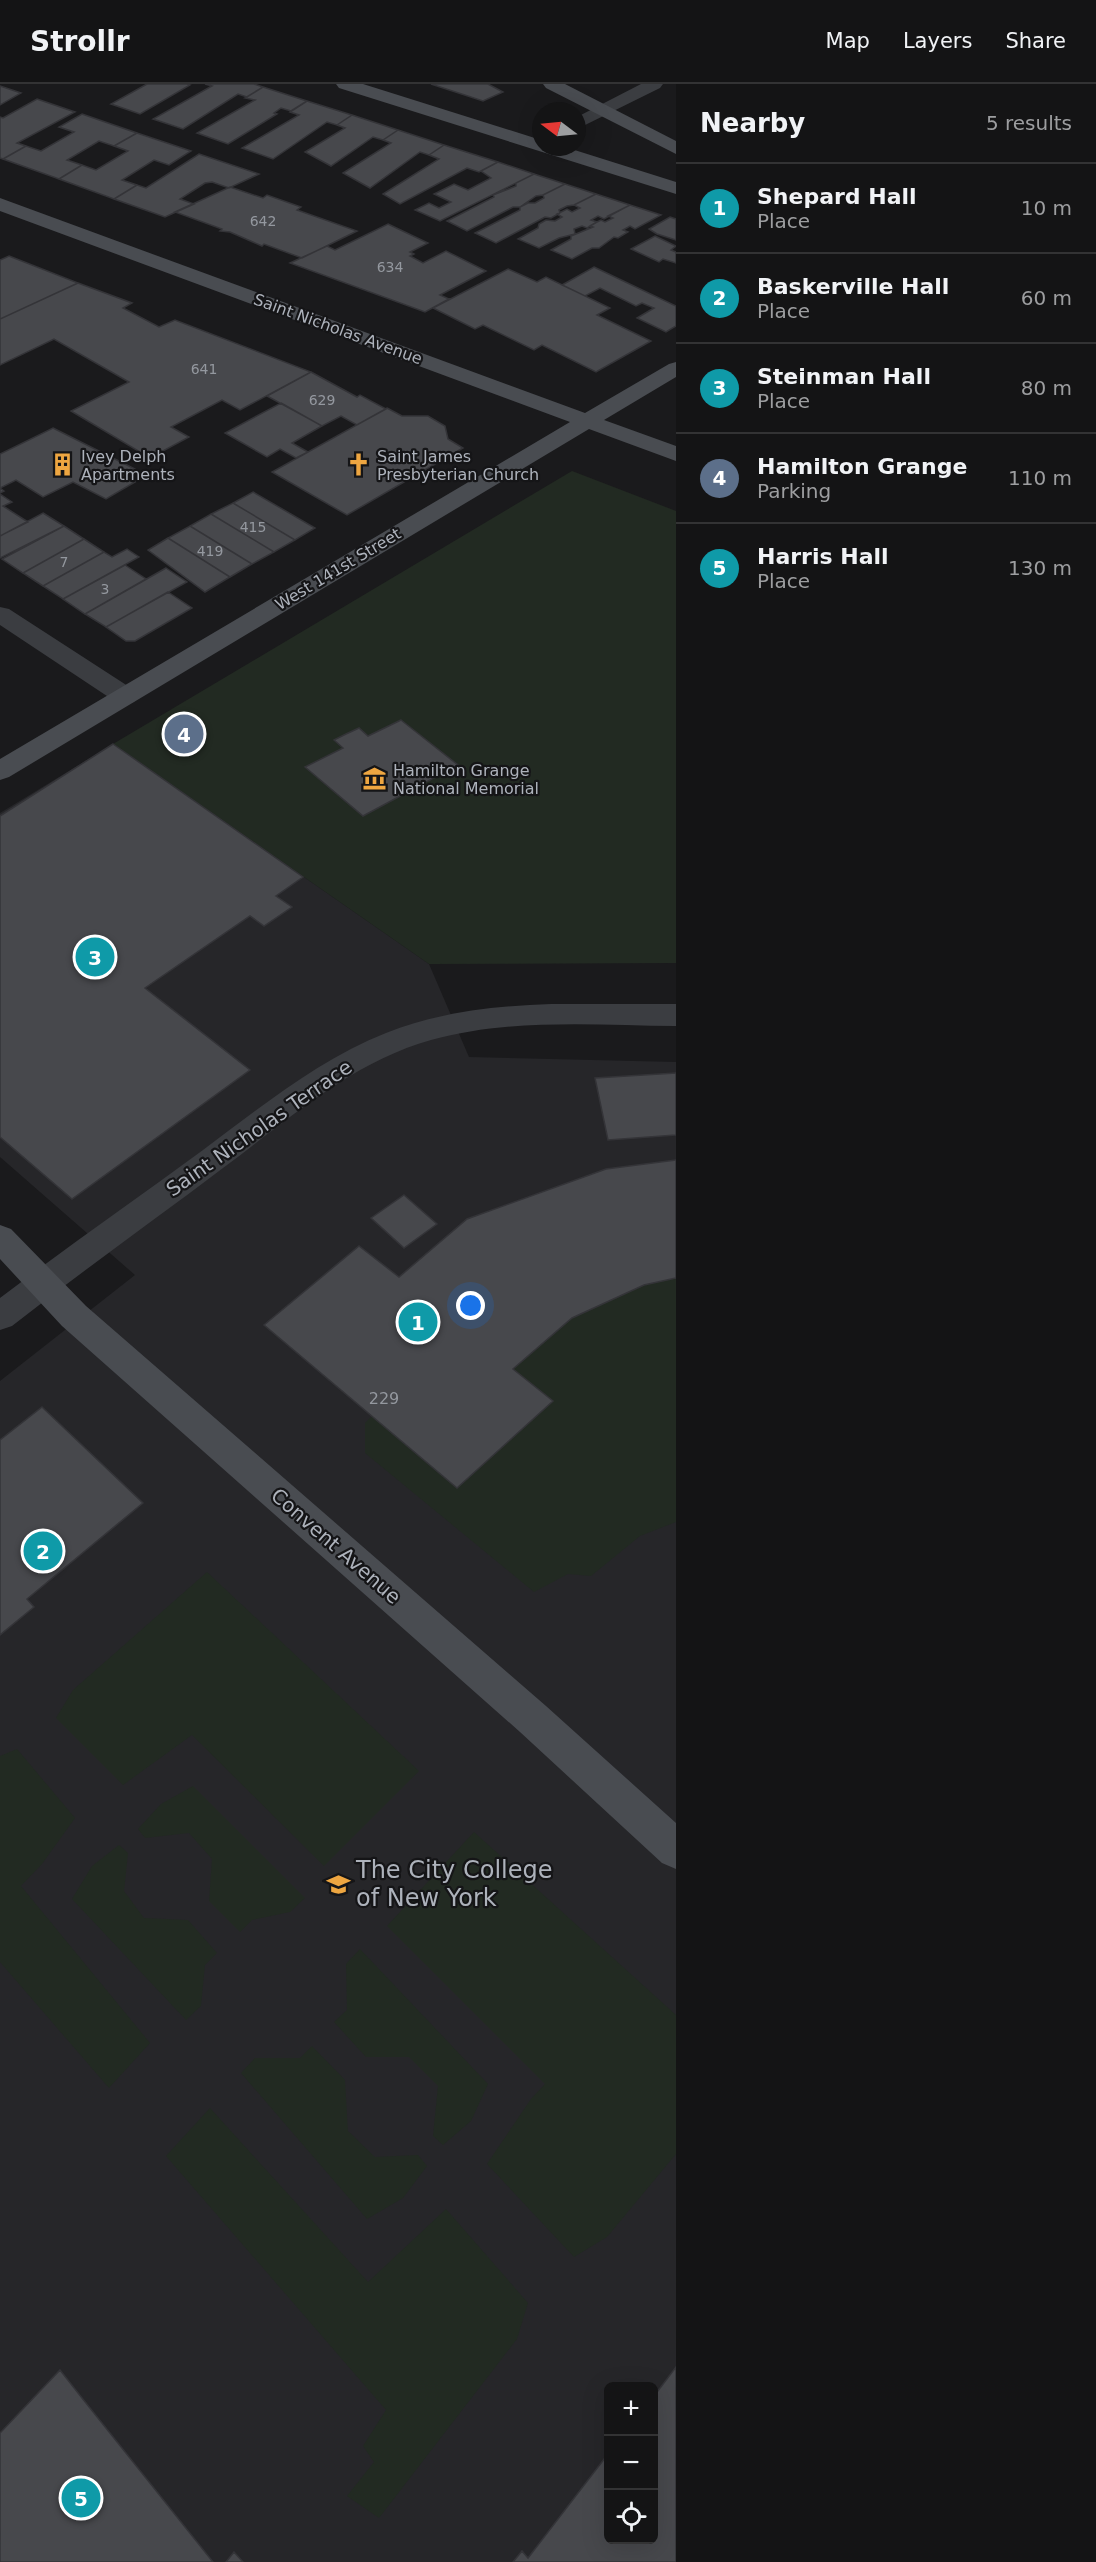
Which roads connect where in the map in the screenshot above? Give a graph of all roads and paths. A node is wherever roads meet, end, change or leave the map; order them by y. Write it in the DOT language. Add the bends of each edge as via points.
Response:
graph roads {
  1 [pos="345,84"];
  2 [pos="552,84"];
  3 [pos="654,84"];
  4 [pos="603,110"];
  5 [pos="586,119"];
  6 [pos="532,142"];
  7 [pos="676,148"];
  8 [pos="576,156"];
  9 [pos="676,188"];
  10 [pos="0,204"];
  11 [pos="676,368"];
  12 [pos="586,420"];
  13 [pos="676,453"];
  14 [pos="0,614"];
  15 [pos="124,696"];
  16 [pos="0,771"];
  17 [pos="676,1015"];
  18 [pos="0,1238"];
  19 [pos="42,1284"];
  20 [pos="0,1316"];
  21 [pos="676,1849"];
  1 -- 6 [label="street"];
  2 -- 4 [label="street"];
  3 -- 4 [label="street"];
  4 -- 5 [label="street"];
  4 -- 7 [label="street"];
  8 -- 9 [label="street"];
  10 -- 12 [label="street, Saint Nicholas Avenue"];
  11 -- 12 [label="street, West 141st Street"];
  12 -- 13 [label="street, Saint Nicholas Avenue"];
  12 -- 15 [label="street, West 141st Street"];
  14 -- 15 [label="street"];
  15 -- 16 [label="street, West 141st Street"];
  17 -- 19 [label="street, Saint Nicholas Terrace" via="549,1015 484,1020 426,1030 388,1044 319,1081"];
  18 -- 19 [label="street, Convent Avenue"];
  19 -- 20 [label="street, Saint Nicholas Terrace"];
  19 -- 21 [label="street, Convent Avenue"];
}
